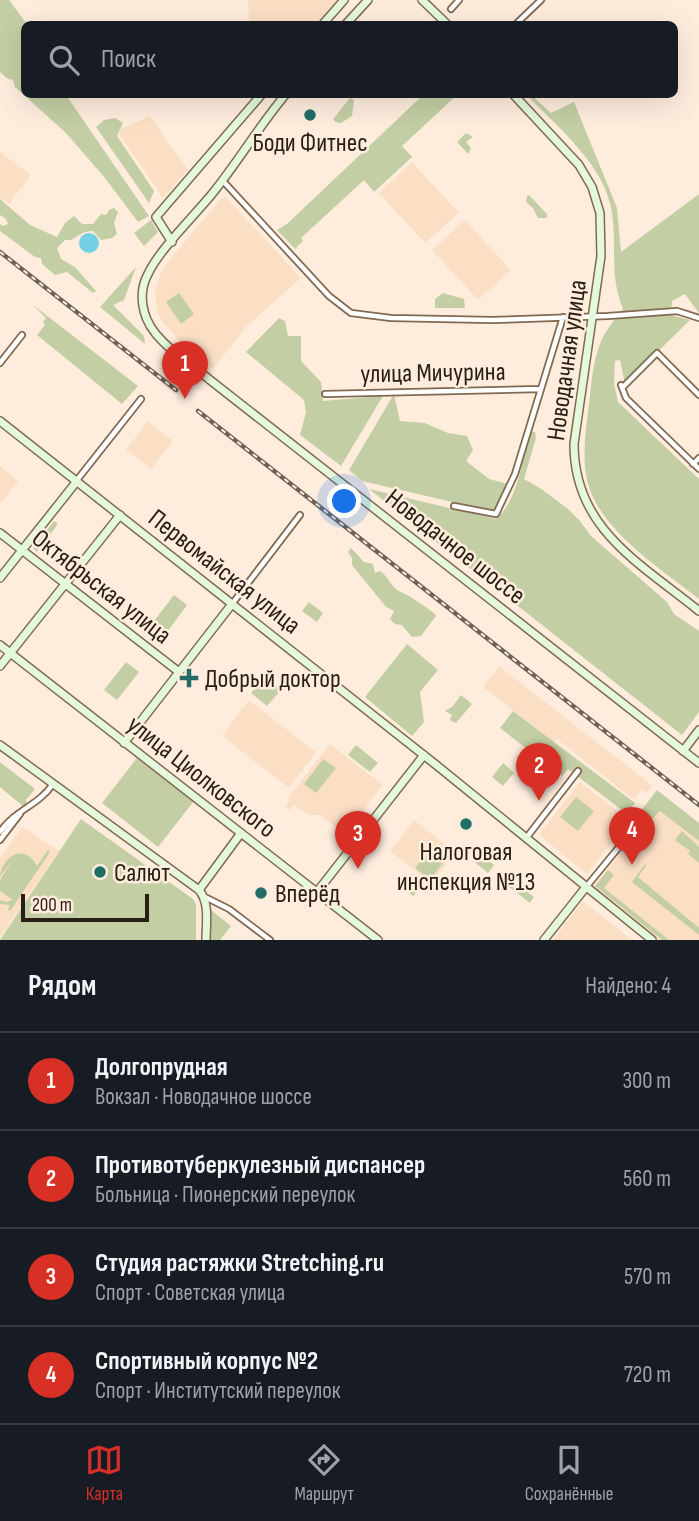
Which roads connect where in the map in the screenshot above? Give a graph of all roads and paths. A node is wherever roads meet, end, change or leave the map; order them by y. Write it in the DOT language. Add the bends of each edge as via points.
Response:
graph roads {
  1 [pos="344,0"];
  2 [pos="368,0"];
  3 [pos="422,0"];
  4 [pos="458,0"];
  5 [pos="541,0"];
  6 [pos="451,9"];
  7 [pos="326,21"];
  8 [pos="349,21"];
  9 [pos="444,21"];
  10 [pos="519,21"];
  11 [pos="259,98"];
  12 [pos="283,98"];
  13 [pos="517,98"];
  14 [pos="223,181"];
  15 [pos="172,242"];
  16 [pos="592,316"];
  17 [pos="563,317"];
  18 [pos="699,318"];
  19 [pos="22,335"];
  20 [pos="0,363"];
  21 [pos="541,389"];
  22 [pos="325,394"];
  23 [pos="699,395"];
  24 [pos="141,399"];
  25 [pos="0,421"];
  26 [pos="699,458"];
  27 [pos="694,464"];
  28 [pos="699,469"];
  29 [pos="76,481"];
  30 [pos="454,506"];
  31 [pos="120,515"];
  32 [pos="300,515"];
  33 [pos="0,533"];
  34 [pos="22,550"];
  35 [pos="0,578"];
  36 [pos="65,584"];
  37 [pos="232,604"];
  38 [pos="699,611"];
  39 [pos="0,645"];
  40 [pos="10,653"];
  41 [pos="0,666"];
  42 [pos="179,672"];
  43 [pos="699,730"];
  44 [pos="124,743"];
  45 [pos="0,745"];
  46 [pos="683,751"];
  47 [pos="424,755"];
  48 [pos="699,763"];
  49 [pos="578,771"];
  50 [pos="54,784"];
  51 [pos="23,810"];
  52 [pos="0,832"];
  53 [pos="241,834"];
  54 [pos="526,838"];
  55 [pos="0,840"];
  56 [pos="624,841"];
  57 [pos="586,887"];
  58 [pos="317,892"];
  59 [pos="202,893"];
  60 [pos="206,940"];
  61 [pos="270,940"];
  62 [pos="378,940"];
  63 [pos="544,940"];
  64 [pos="652,940"];
  1 -- 7 [label="street"];
  2 -- 8 [label="street"];
  3 -- 9 [label="street"];
  4 -- 6 [label="street"];
  5 -- 10 [label="street"];
  11 -- 15 [label="street" via="156,217"];
  12 -- 14 [label="street"];
  13 -- 16 [label="street, Новодачная улица" via="579,165 597,200 602,240"];
  14 -- 15 [label="street"];
  14 -- 17 [label="street" via="335,302 356,314 446,320"];
  15 -- 46 [label="street, Новодачное шоссе" via="148,273 143,294 148,322 156,334"];
  16 -- 17 [label="street"];
  16 -- 18 [label="street" via="677,311"];
  16 -- 38 [label="street, Новодачная улица" via="574,444 579,488 607,534"];
  17 -- 21 [label="street"];
  19 -- 20 [label="street"];
  21 -- 22 [label="street, улица Мичурина"];
  21 -- 30 [label="street" via="515,474 496,514"];
  23 -- 27 [label="street" via="657,353 621,389"];
  24 -- 29 [label="street"];
  25 -- 29 [label="street, Первомайская улица"];
  26 -- 27 [label="street"];
  27 -- 28 [label="street"];
  29 -- 31 [label="street, Первомайская улица"];
  29 -- 34 [label="street"];
  31 -- 36 [label="street"];
  31 -- 37 [label="street, Первомайская улица"];
  32 -- 37 [label="street"];
  33 -- 34 [label="street, Октябрьская улица"];
  34 -- 35 [label="street"];
  34 -- 36 [label="street, Октябрьская улица"];
  36 -- 40 [label="street"];
  36 -- 42 [label="street, Октябрьская улица"];
  37 -- 42 [label="street"];
  37 -- 47 [label="street, Первомайская улица"];
  39 -- 40 [label="street, улица Циолковского"];
  40 -- 41 [label="street"];
  40 -- 44 [label="street, улица Циолковского"];
  42 -- 44 [label="street"];
  43 -- 46 [label="street"];
  44 -- 53 [label="street, улица Циолковского"];
  45 -- 50 [label="street"];
  46 -- 48 [label="street, Новодачное шоссе"];
  47 -- 54 [label="street, Первомайская улица"];
  47 -- 58 [label="street"];
  49 -- 54 [label="street"];
  50 -- 51 [label="street"];
  50 -- 59 [label="street"];
  51 -- 52 [label="street"];
  51 -- 55 [label="street"];
  53 -- 58 [label="street, улица Циолковского"];
  53 -- 59 [label="street"];
  54 -- 57 [label="street, Первомайская улица"];
  56 -- 57 [label="street"];
  57 -- 63 [label="street"];
  57 -- 64 [label="street, Первомайская улица"];
  58 -- 62 [label="street, улица Циолковского"];
  59 -- 60 [label="street"];
  59 -- 61 [label="street"];
}
